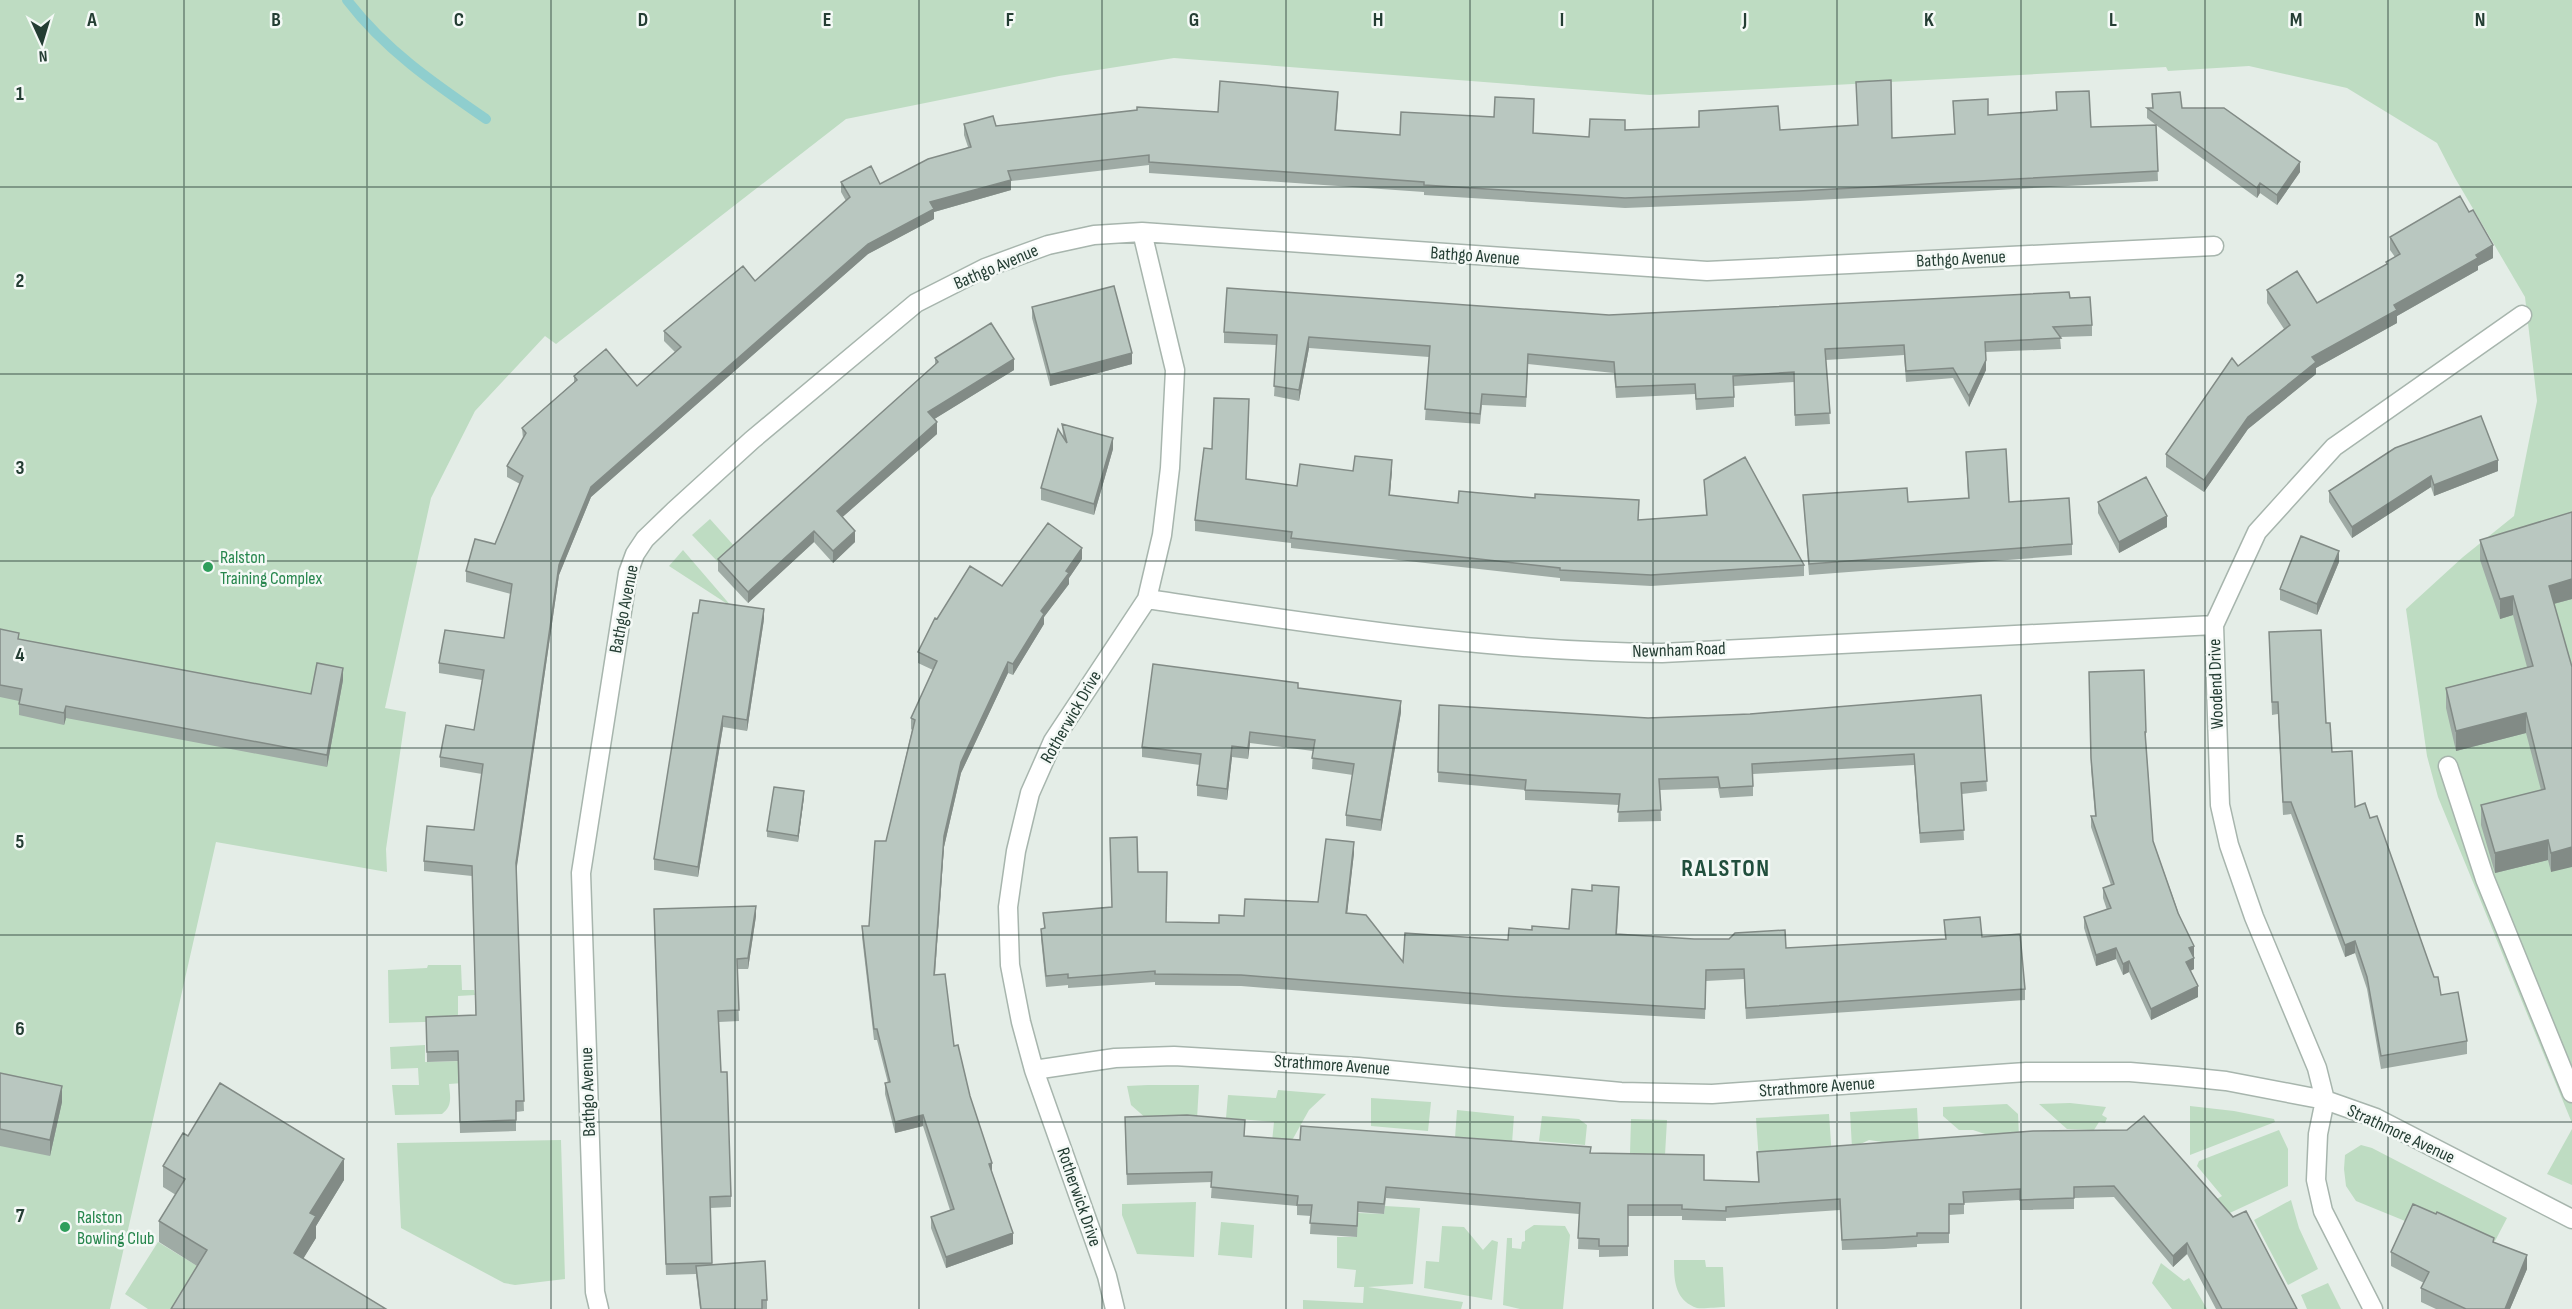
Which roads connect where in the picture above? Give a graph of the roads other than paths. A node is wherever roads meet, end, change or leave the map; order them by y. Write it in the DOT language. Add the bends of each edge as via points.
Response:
graph roads {
  1 [pos="1142,232"];
  2 [pos="2214,246"];
  3 [pos="2522,315"];
  4 [pos="1147,599"];
  5 [pos="2214,625"];
  6 [pos="2448,766"];
  7 [pos="1034,1070"];
  8 [pos="2572,1093"];
  9 [pos="2325,1100"];
  10 [pos="2572,1219"];
  11 [pos="599,1309"];
  12 [pos="1115,1309"];
  13 [pos="2373,1309"];
  1 -- 2 [label="street, Bathgo Avenue" via="1707,271"];
  1 -- 4 [label="street, Rotherwick Drive" via="1175,370 1162,535"];
  1 -- 11 [label="street, Bathgo Avenue" via="1094,235 1048,245 985,268 916,303 752,440 645,539 635,554 621,610 581,873 594,1292"];
  3 -- 5 [label="street, Woodend Drive" via="2334,447 2257,532"];
  4 -- 5 [label="street, Newnham Road" via="1501,646 1597,652 1662,653"];
  4 -- 7 [label="street, Rotherwick Drive" via="1053,741 1030,793 1008,907 1010,965"];
  5 -- 9 [label="street, Woodend Drive" via="2220,806 2229,845 2254,917 2317,1068"];
  6 -- 8 [label="street" via="2485,879"];
  7 -- 9 [label="street, Strathmore Avenue" via="1115,1058 1174,1056 1358,1067 1621,1092 1712,1094 2026,1072 2094,1071 2226,1081"];
  7 -- 12 [label="street, Rotherwick Drive" via="1107,1276"];
  9 -- 10 [label="street, Strathmore Avenue" via="2376,1118"];
  9 -- 13 [label="street" via="2318,1134 2316,1180 2323,1211"];
}
